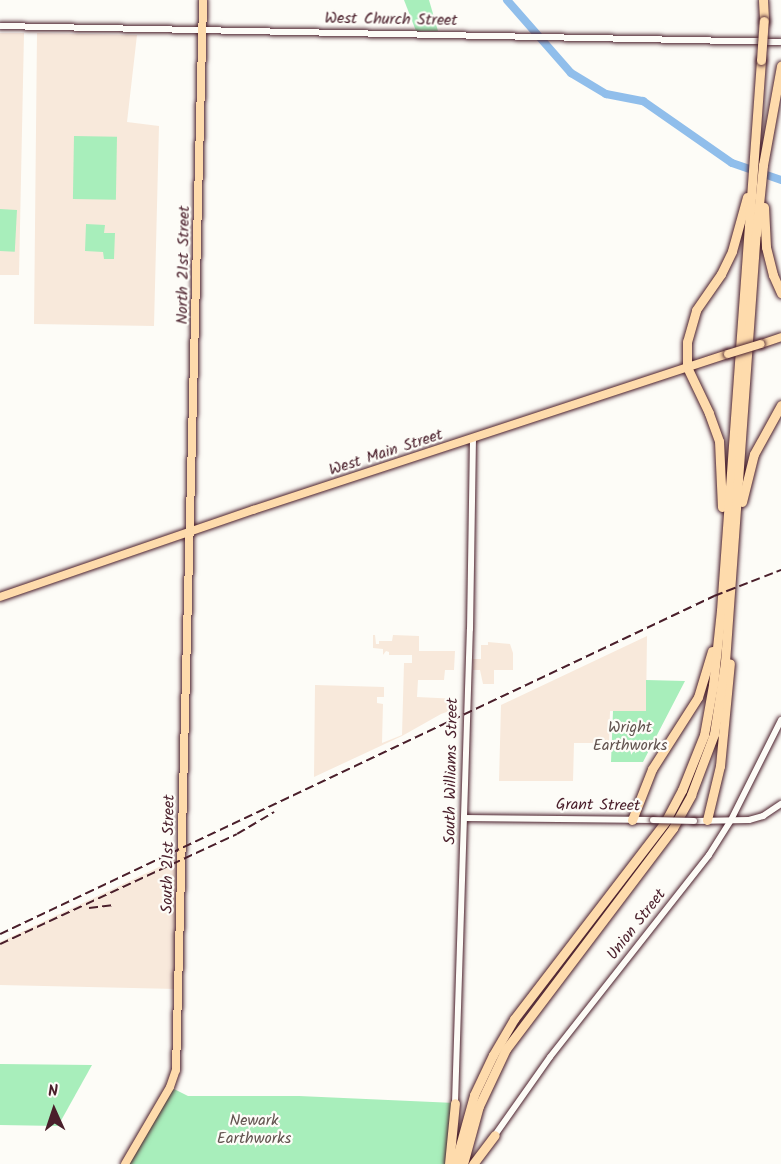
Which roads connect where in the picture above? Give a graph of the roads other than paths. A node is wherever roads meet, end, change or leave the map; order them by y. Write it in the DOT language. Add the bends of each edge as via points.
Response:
graph roads {
  1 [pos="203,0"];
  2 [pos="762,0"];
  3 [pos="0,26"];
  4 [pos="203,29"];
  5 [pos="781,42"];
  6 [pos="781,66"];
  7 [pos="757,188"];
  8 [pos="781,293"];
  9 [pos="781,337"];
  10 [pos="687,367"];
  11 [pos="781,405"];
  12 [pos="473,439"];
  13 [pos="735,527"];
  14 [pos="191,531"];
  15 [pos="726,533"];
  16 [pos="0,597"];
  17 [pos="721,610"];
  18 [pos="726,644"];
  19 [pos="781,720"];
  20 [pos="781,804"];
  21 [pos="464,818"];
  22 [pos="632,820"];
  23 [pos="707,820"];
  24 [pos="731,820"];
  25 [pos="455,1103"];
  26 [pos="495,1135"];
  27 [pos="125,1164"];
  28 [pos="449,1164"];
  29 [pos="455,1164"];
  30 [pos="463,1164"];
  31 [pos="473,1164"];
  1 -- 4 [label="main road, North 21st Street"];
  2 -- 7 [label="highway, bridge" via="764,21 753,171"];
  3 -- 4 [label="street, West Church Street"];
  4 -- 5 [label="street, West Church Street"];
  4 -- 14 [label="main road, North 21st Street"];
  6 -- 7 [label="highway"];
  7 -- 8 [label="highway" via="766,247"];
  7 -- 10 [label="highway" via="732,251 691,321"];
  7 -- 13 [label="highway"];
  7 -- 15 [label="highway"];
  9 -- 10 [label="main road, West Main Street, bridge"];
  10 -- 12 [label="main road, West Main Street"];
  10 -- 15 [label="highway" via="719,441 723,477 721,517"];
  11 -- 13 [label="highway" via="754,454 740,521"];
  12 -- 14 [label="main road, West Main Street"];
  12 -- 21 [label="street, South Williams Street"];
  13 -- 18 [label="highway"];
  14 -- 16 [label="main road, West Main Street"];
  14 -- 27 [label="main road, South 21st Street" via="176,1070"];
  15 -- 17 [label="highway"];
  17 -- 22 [label="highway" via="703,686 652,770"];
  17 -- 29 [label="highway" via="704,735 682,790 651,842 514,1019 474,1095"];
  18 -- 23 [label="highway" via="731,654 722,751"];
  18 -- 30 [label="highway" via="716,724 691,795 660,846 506,1049 479,1106"];
  19 -- 24 [label="street, Union Street"];
  20 -- 24 [label="street, Grant Street" via="763,816"];
  21 -- 22 [label="street, Grant Street"];
  21 -- 25 [label="street, South Williams Street"];
  22 -- 23 [label="street, Grant Street, bridge"];
  23 -- 24 [label="street, Grant Street"];
  24 -- 26 [label="street, Union Street" via="709,855 550,1057"];
  25 -- 28 [label="highway"];
  26 -- 31 [label="highway"];
}
